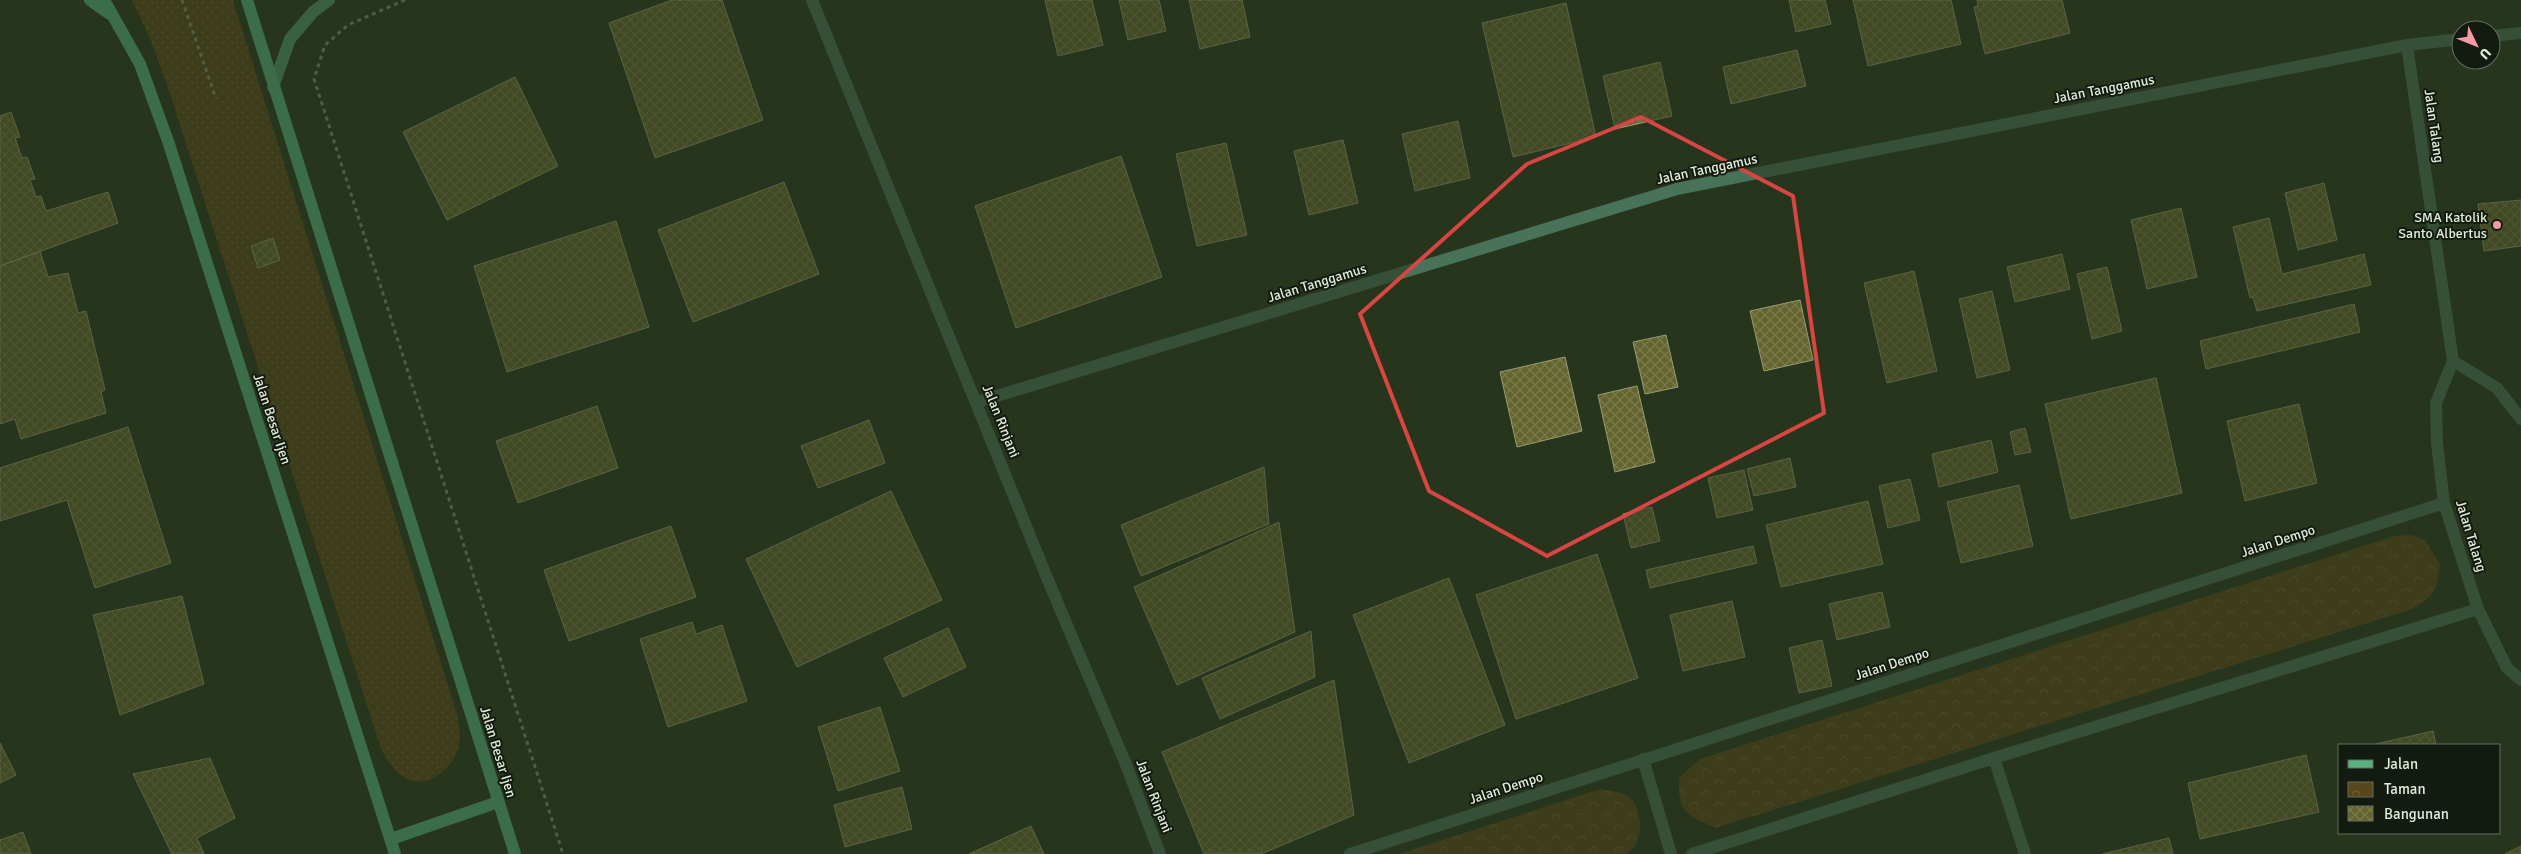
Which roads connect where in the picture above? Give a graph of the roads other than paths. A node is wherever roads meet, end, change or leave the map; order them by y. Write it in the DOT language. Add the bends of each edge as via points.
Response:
graph roads {
  1 [pos="90,0"];
  2 [pos="104,0"];
  3 [pos="247,0"];
  4 [pos="329,0"];
  5 [pos="812,0"];
  6 [pos="114,17"];
  7 [pos="2521,33"];
  8 [pos="2501,35"];
  9 [pos="2451,40"];
  10 [pos="2407,45"];
  11 [pos="274,87"];
  12 [pos="2453,361"];
  13 [pos="977,402"];
  14 [pos="2521,419"];
  15 [pos="2444,503"];
  16 [pos="2478,609"];
  17 [pos="2521,680"];
  18 [pos="1994,758"];
  19 [pos="1643,759"];
  20 [pos="498,802"];
  21 [pos="391,839"];
  22 [pos="395,854"];
  23 [pos="514,854"];
  24 [pos="1160,854"];
  25 [pos="1350,854"];
  26 [pos="1671,854"];
  27 [pos="1692,854"];
  28 [pos="2025,854"];
  1 -- 6 [label="main road"];
  2 -- 6 [label="main road, Jalan Besar Ijen"];
  3 -- 11 [label="main road, Jalan Besar Ijen"];
  4 -- 11 [label="main road" via="313,12 290,38"];
  5 -- 13 [label="street, Jalan Rinjani"];
  6 -- 21 [label="main road, Jalan Besar Ijen" via="140,64 169,144"];
  7 -- 8 [label="street"];
  9 -- 10 [label="street, Jalan Tanggamus"];
  10 -- 12 [label="street, Jalan Talang"];
  10 -- 13 [label="street, Jalan Tanggamus" via="1677,189"];
  11 -- 20 [label="main road, Jalan Besar Ijen"];
  12 -- 14 [label="street" via="2497,388"];
  12 -- 15 [label="street, Jalan Talang" via="2436,403"];
  13 -- 24 [label="street, Jalan Rinjani"];
  15 -- 16 [label="street, Jalan Talang"];
  15 -- 19 [label="street, Jalan Dempo"];
  16 -- 17 [label="street, Jalan Talang" via="2506,668"];
  16 -- 18 [label="street"];
  18 -- 27 [label="street"];
  18 -- 28 [label="street"];
  19 -- 25 [label="street, Jalan Dempo"];
  19 -- 26 [label="street"];
  20 -- 21 [label="main road"];
  20 -- 23 [label="main road, Jalan Besar Ijen"];
  21 -- 22 [label="main road, Jalan Besar Ijen"];
}
